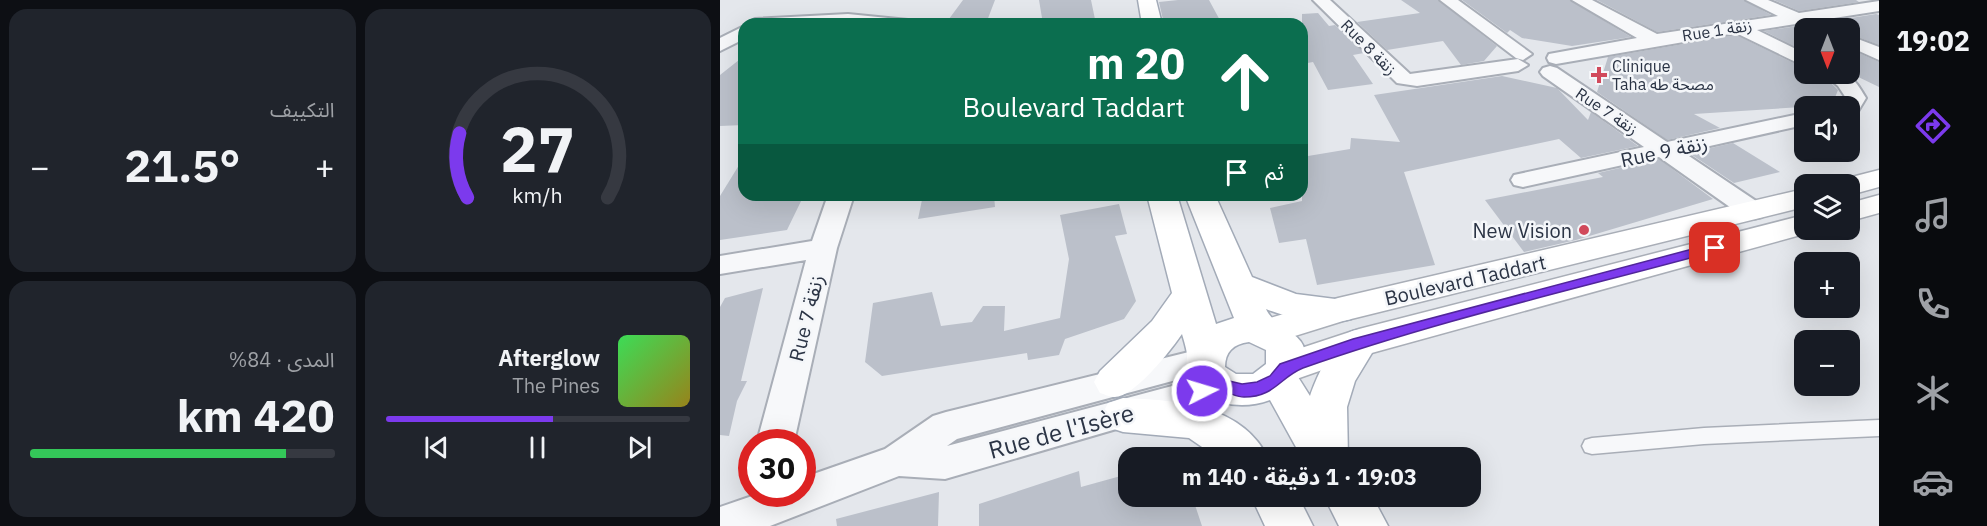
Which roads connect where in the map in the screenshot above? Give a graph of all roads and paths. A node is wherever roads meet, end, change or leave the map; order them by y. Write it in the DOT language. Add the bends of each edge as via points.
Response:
graph roads {
  1 [pos="1147,0"];
  2 [pos="1322,0"];
  3 [pos="1448,0"];
  4 [pos="1580,0"];
  5 [pos="1754,0"];
  6 [pos="1831,0"];
  7 [pos="1879,6"];
  8 [pos="1855,9"];
  9 [pos="1151,18"];
  10 [pos="1794,18"];
  11 [pos="1796,18"];
  12 [pos="1879,19"];
  13 [pos="738,24"];
  14 [pos="720,25"];
  15 [pos="1738,27"];
  16 [pos="738,35"];
  17 [pos="1654,40"];
  18 [pos="1860,45"];
  19 [pos="720,46"];
  20 [pos="1879,54"];
  21 [pos="1794,55"];
  22 [pos="1520,60"];
  23 [pos="1553,65"];
  24 [pos="1846,84"];
  25 [pos="1855,96"];
  26 [pos="1794,121"];
  27 [pos="1665,152"];
  28 [pos="1879,178"];
  29 [pos="1523,180"];
  30 [pos="1860,183"];
  31 [pos="839,201"];
  32 [pos="1163,201"];
  33 [pos="1202,201"];
  34 [pos="1794,201"];
  35 [pos="1879,204"];
  36 [pos="1860,209"];
  37 [pos="1753,211"];
  38 [pos="1794,227"];
  39 [pos="823,248"];
  40 [pos="720,264"];
  41 [pos="1236,284"];
  42 [pos="1189,294"];
  43 [pos="1338,310"];
  44 [pos="1262,331"];
  45 [pos="1359,343"];
  46 [pos="1215,372"];
  47 [pos="1282,373"];
  48 [pos="1119,398"];
  49 [pos="1879,428"];
  50 [pos="778,429"];
  51 [pos="1592,446"];
  52 [pos="1237,447"];
  53 [pos="1252,447"];
  54 [pos="1319,447"];
  55 [pos="1325,447"];
  56 [pos="1280,507"];
  57 [pos="1353,507"];
  58 [pos="759,511"];
  59 [pos="720,526"];
  60 [pos="1289,526"];
  61 [pos="1364,526"];
  1 -- 9 [label="main road"];
  2 -- 22 [label="street, Rue 8 زنقة" via="1400,77 1424,79"];
  3 -- 22 [label="street"];
  4 -- 17 [label="street"];
  5 -- 11 [label="street"];
  6 -- 8 [label="street"];
  7 -- 8 [label="street, Rue 1 زنقة"];
  8 -- 11 [label="street, Rue 1 زنقة"];
  8 -- 12 [label="street"];
  10 -- 15 [label="street, Rue 1 زنقة"];
  13 -- 14 [label="street"];
  15 -- 17 [label="street, Rue 1 زنقة"];
  15 -- 21 [label="street"];
  16 -- 19 [label="street"];
  17 -- 23 [label="street, Rue 1 زنقة"];
  18 -- 20 [label="street"];
  22 -- 23 [label="street" via="1540,53"];
  23 -- 27 [label="street, Rue 7 زنقة"];
  24 -- 25 [label="street"];
  26 -- 27 [label="street, Rue 9 زنقة"];
  27 -- 29 [label="street, Rue 9 زنقة"];
  27 -- 37 [label="street, Rue 7 زنقة"];
  28 -- 30 [label="main road"];
  31 -- 39 [label="street, Rue 7 زنقة"];
  32 -- 42 [label="main road"];
  33 -- 41 [label="main road"];
  34 -- 37 [label="main road, Boulevard Taddart"];
  35 -- 36 [label="main road"];
  37 -- 43 [label="main road, Boulevard Taddart"];
  38 -- 45 [label="main road, Boulevard Taddart"];
  39 -- 40 [label="street"];
  39 -- 50 [label="street, Rue 7 زنقة"];
  41 -- 43 [label="main road" via="1292,306"];
  41 -- 44 [label="main road"];
  42 -- 46 [label="main road"];
  42 -- 48 [label="main road"];
  43 -- 44 [label="main road, Boulevard Taddart"];
  44 -- 46 [label="main road" via="1241,329 1214,342"];
  44 -- 47 [label="main road" via="1284,346 1288,357"];
  45 -- 47 [label="main road, Boulevard Taddart"];
  45 -- 55 [label="main road" via="1336,378 1327,407"];
  46 -- 47 [label="main road" via="1253,390 1270,384"];
  46 -- 48 [label="street, Rue de l'Isère"];
  46 -- 53 [label="main road"];
  47 -- 54 [label="main road"];
  48 -- 52 [label="main road" via="1166,416 1214,428"];
  48 -- 58 [label="street, Rue de l'Isère" via="945,463 898,460"];
  49 -- 51 [label="lane"];
  56 -- 60 [label="main road"];
  57 -- 61 [label="main road"];
  58 -- 59 [label="street, Rue de l'Isère"];
}
